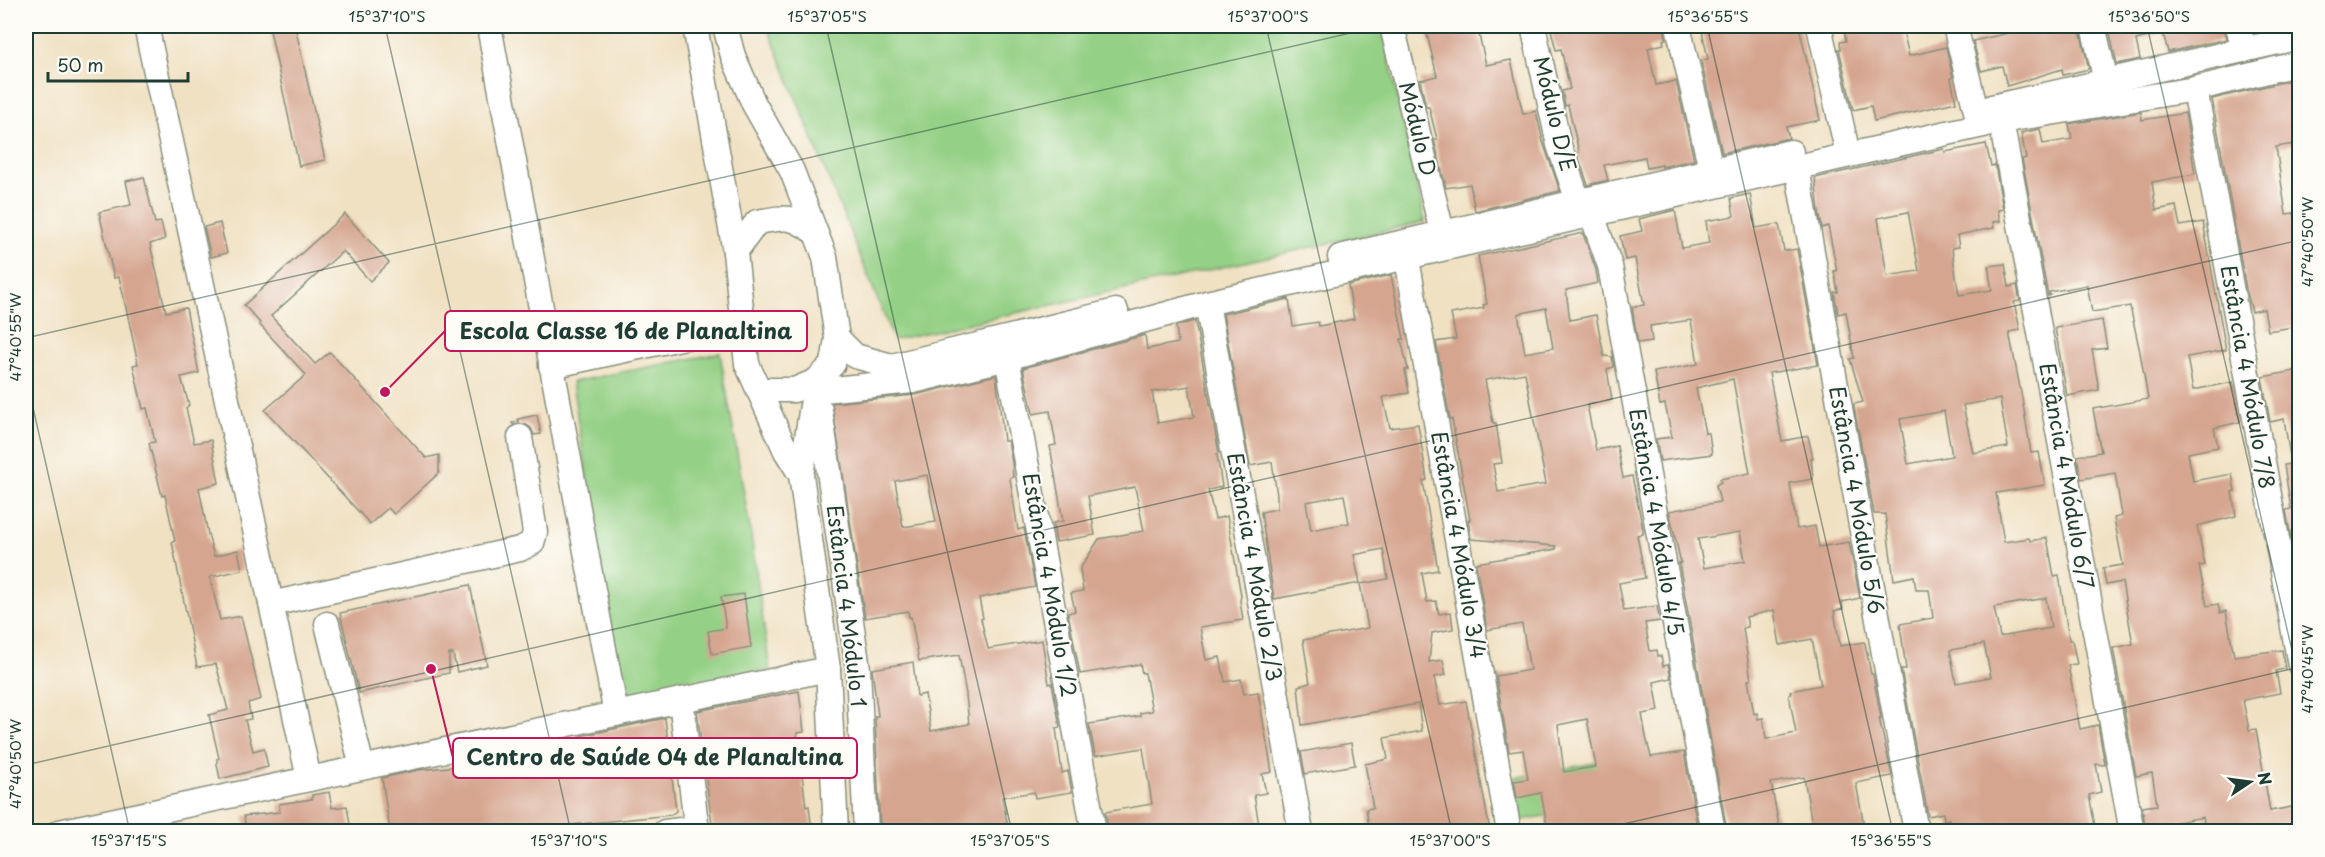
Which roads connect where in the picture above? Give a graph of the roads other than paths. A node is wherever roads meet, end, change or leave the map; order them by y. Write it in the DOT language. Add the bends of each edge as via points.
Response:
graph roads {
  1 [pos="146,26"];
  2 [pos="489,26"];
  3 [pos="695,26"];
  4 [pos="724,26"];
  5 [pos="1392,26"];
  6 [pos="1533,26"];
  7 [pos="1678,26"];
  8 [pos="1819,26"];
  9 [pos="1955,26"];
  10 [pos="2093,26"];
  11 [pos="2238,26"];
  12 [pos="2300,37"];
  13 [pos="2244,50"];
  14 [pos="2300,63"];
  15 [pos="2106,81"];
  16 [pos="2195,89"];
  17 [pos="1976,111"];
  18 [pos="2001,121"];
  19 [pos="1845,141"];
  20 [pos="1878,141"];
  21 [pos="1797,168"];
  22 [pos="1711,169"];
  23 [pos="1585,208"];
  24 [pos="815,232"];
  25 [pos="1442,232"];
  26 [pos="735,252"];
  27 [pos="1407,258"];
  28 [pos="1207,303"];
  29 [pos="741,325"];
  30 [pos="837,338"];
  31 [pos="1004,349"];
  32 [pos="550,366"];
  33 [pos="816,381"];
  34 [pos="760,390"];
  35 [pos="520,437"];
  36 [pos="801,475"];
  37 [pos="271,604"];
  38 [pos="327,624"];
  39 [pos="2300,666"];
  40 [pos="828,669"];
  41 [pos="681,700"];
  42 [pos="616,714"];
  43 [pos="362,767"];
  44 [pos="309,778"];
  45 [pos="697,830"];
  46 [pos="59,831"];
  47 [pos="665,831"];
  48 [pos="836,831"];
  49 [pos="866,831"];
  50 [pos="1094,831"];
  51 [pos="1301,831"];
  52 [pos="1509,831"];
  53 [pos="1713,831"];
  54 [pos="1916,831"];
  55 [pos="2132,831"];
  1 -- 37 [label="street"];
  2 -- 32 [label="street"];
  3 -- 26 [label="street"];
  4 -- 24 [label="street" via="754,104 792,171"];
  5 -- 25 [label="street, Módulo D"];
  6 -- 23 [label="street, Módulo D/E" via="1559,146"];
  7 -- 22 [label="street"];
  8 -- 19 [label="street"];
  9 -- 17 [label="street"];
  10 -- 15 [label="street"];
  11 -- 13 [label="street"];
  12 -- 13 [label="street"];
  13 -- 15 [label="street"];
  14 -- 16 [label="street"];
  15 -- 17 [label="street"];
  16 -- 18 [label="street"];
  16 -- 39 [label="street, Estância 4 Módulo 7/8"];
  17 -- 20 [label="street"];
  18 -- 20 [label="street"];
  18 -- 55 [label="street, Estância 4 Módulo 6/7"];
  19 -- 20 [label="street"];
  19 -- 22 [label="street"];
  20 -- 21 [label="street"];
  21 -- 23 [label="street"];
  21 -- 54 [label="street, Estância 4 Módulo 5/6"];
  22 -- 23 [label="street"];
  23 -- 25 [label="street"];
  23 -- 27 [label="street"];
  23 -- 53 [label="street, Estância 4 Módulo 4/5" via="1610,266"];
  24 -- 26 [label="street" via="798,220 757,222"];
  24 -- 30 [label="street" via="825,257"];
  25 -- 27 [label="street" via="1435,241"];
  25 -- 31 [label="street"];
  26 -- 29 [label="street"];
  27 -- 28 [label="street"];
  27 -- 52 [label="street, Estância 4 Módulo 3/4"];
  28 -- 31 [label="street"];
  28 -- 51 [label="street, Estância 4 Módulo 2/3"];
  29 -- 32 [label="street"];
  29 -- 34 [label="street" via="747,364"];
  30 -- 31 [label="street" via="855,356 892,366"];
  30 -- 33 [label="street" via="833,364"];
  31 -- 33 [label="street" via="913,381 823,390"];
  31 -- 50 [label="street, Estância 4 Módulo 1/2"];
  32 -- 42 [label="street"];
  33 -- 34 [label="street" via="794,390"];
  33 -- 36 [label="street"];
  33 -- 49 [label="street, Estância 4 Módulo 1" via="858,669"];
  34 -- 36 [label="street" via="786,451"];
  35 -- 37 [label="street" via="535,532 532,543 520,549"];
  36 -- 40 [label="street"];
  37 -- 44 [label="street"];
  38 -- 43 [label="street"];
  40 -- 41 [label="street"];
  40 -- 48 [label="street"];
  41 -- 42 [label="street"];
  41 -- 45 [label="street"];
  42 -- 43 [label="street"];
  43 -- 44 [label="street"];
  44 -- 46 [label="street"];
  45 -- 47 [label="street"];
}
